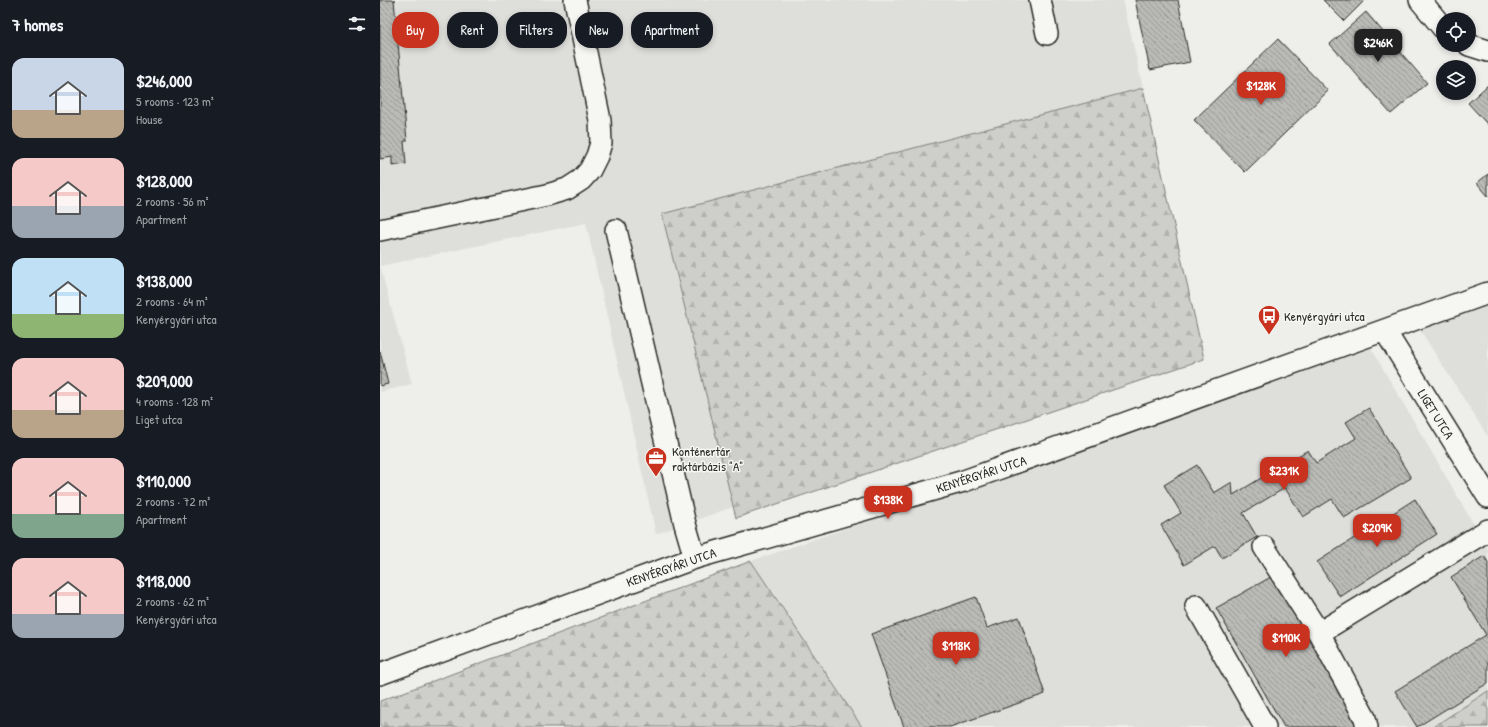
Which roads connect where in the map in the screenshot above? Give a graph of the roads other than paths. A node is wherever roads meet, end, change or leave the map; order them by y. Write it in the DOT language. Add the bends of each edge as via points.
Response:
graph roads {
  1 [pos="575,0"];
  2 [pos="1040,0"];
  3 [pos="1420,0"];
  4 [pos="1436,19"];
  5 [pos="1047,34"];
  6 [pos="1476,47"];
  7 [pos="1488,51"];
  8 [pos="380,230"];
  9 [pos="616,230"];
  10 [pos="1488,293"];
  11 [pos="1385,331"];
  12 [pos="1488,497"];
  13 [pos="1488,530"];
  14 [pos="1264,547"];
  15 [pos="695,558"];
  16 [pos="1196,606"];
  17 [pos="1319,633"];
  18 [pos="380,674"];
  19 [pos="1266,727"];
  20 [pos="1367,727"];
  1 -- 8 [label="street" via="600,120 601,143 590,170 567,189 547,195"];
  2 -- 5 [label="street"];
  3 -- 4 [label="street"];
  6 -- 7 [label="street"];
  9 -- 15 [label="street"];
  10 -- 11 [label="street, KENYÉRGYÁRI UTCA"];
  11 -- 12 [label="street, LIGET UTCA"];
  11 -- 15 [label="street, KENYÉRGYÁRI UTCA" via="964,481"];
  13 -- 17 [label="street"];
  14 -- 17 [label="street"];
  15 -- 18 [label="street, KENYÉRGYÁRI UTCA"];
  16 -- 19 [label="street"];
  17 -- 20 [label="street" via="1365,718"];
}
